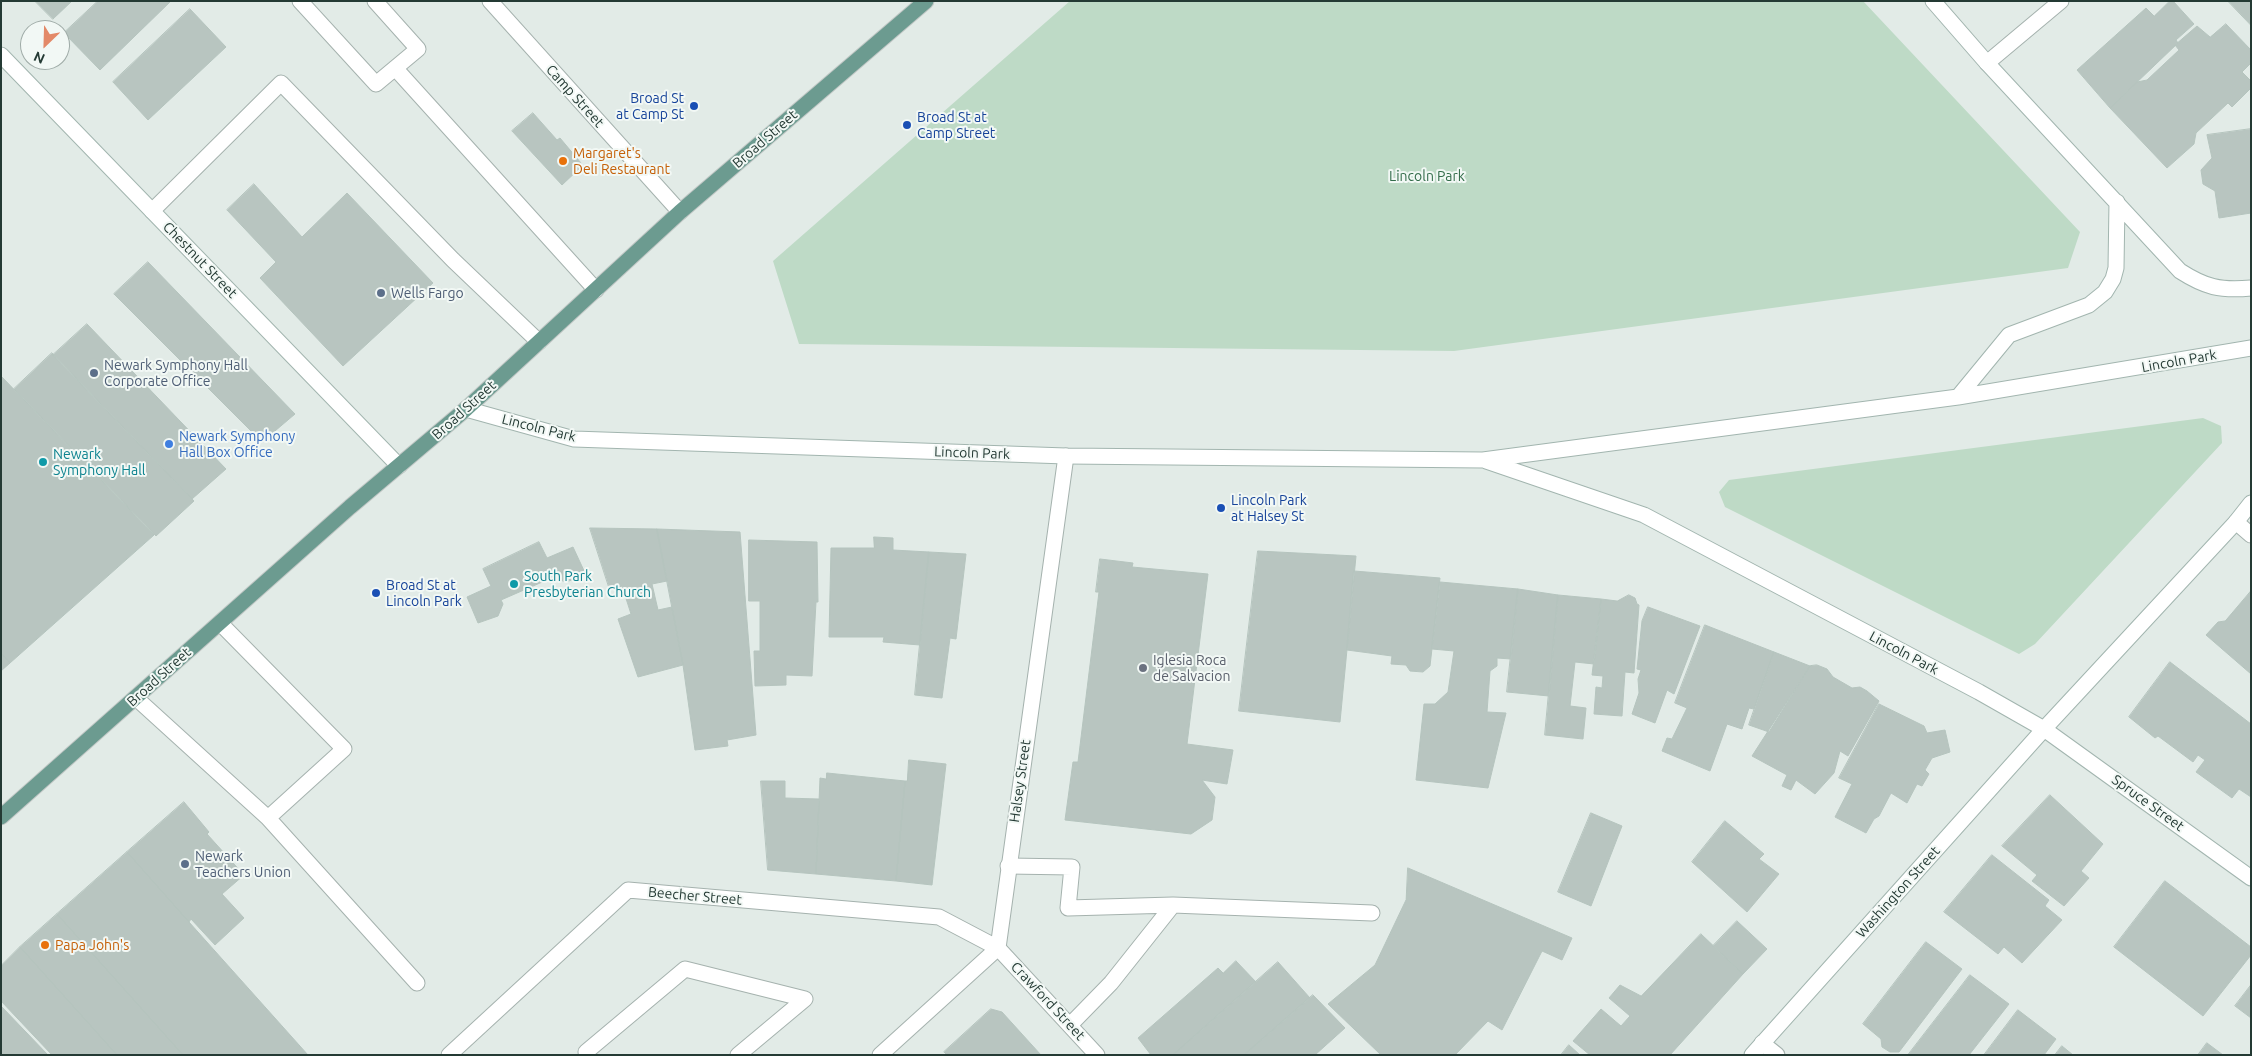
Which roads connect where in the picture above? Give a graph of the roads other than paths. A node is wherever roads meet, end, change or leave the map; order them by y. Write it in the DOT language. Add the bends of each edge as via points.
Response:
graph roads {
  1 [pos="300,1"];
  2 [pos="375,1"];
  3 [pos="490,1"];
  4 [pos="926,1"];
  5 [pos="1933,1"];
  6 [pos="2061,1"];
  7 [pos="1,54"];
  8 [pos="1987,63"];
  9 [pos="395,68"];
  10 [pos="2116,202"];
  11 [pos="152,211"];
  12 [pos="680,212"];
  13 [pos="2251,288"];
  14 [pos="596,290"];
  15 [pos="539,342"];
  16 [pos="2251,348"];
  17 [pos="1958,397"];
  18 [pos="466,409"];
  19 [pos="1066,456"];
  20 [pos="1483,460"];
  21 [pos="399,466"];
  22 [pos="2251,503"];
  23 [pos="2236,522"];
  24 [pos="2251,535"];
  25 [pos="220,623"];
  26 [pos="136,698"];
  27 [pos="2044,728"];
  28 [pos="1,817"];
  29 [pos="268,818"];
  30 [pos="1008,866"];
  31 [pos="2251,878"];
  32 [pos="1173,905"];
  33 [pos="1372,913"];
  34 [pos="998,948"];
  35 [pos="417,983"];
  36 [pos="1070,1025"];
  37 [pos="1757,1049"];
  38 [pos="586,1052"];
  39 [pos="449,1055"];
  40 [pos="738,1055"];
  41 [pos="880,1055"];
  42 [pos="1097,1055"];
  43 [pos="1777,1055"];
  1 -- 9 [label="main road" via="376,84"];
  2 -- 9 [label="main road" via="418,49"];
  3 -- 12 [label="main road, Camp Street"];
  4 -- 12 [label="main road, Broad Street"];
  5 -- 8 [label="main road"];
  6 -- 8 [label="main road"];
  7 -- 11 [label="main road, Chestnut Street"];
  8 -- 10 [label="main road"];
  9 -- 14 [label="main road"];
  10 -- 13 [label="main road" via="2180,271 2196,282 2231,290"];
  10 -- 17 [label="main road" via="2116,268 2105,292 2089,305 2008,335"];
  11 -- 15 [label="main road" via="281,83 453,260"];
  11 -- 21 [label="main road, Chestnut Street"];
  12 -- 14 [label="main road, Broad Street"];
  14 -- 15 [label="main road, Broad Street"];
  15 -- 18 [label="main road, Broad Street"];
  16 -- 17 [label="main road, Lincoln Park"];
  17 -- 20 [label="main road, Lincoln Park"];
  18 -- 19 [label="main road, Lincoln Park" via="574,438"];
  18 -- 21 [label="main road, Broad Street"];
  19 -- 20 [label="main road, Lincoln Park"];
  19 -- 30 [label="main road, Halsey Street"];
  20 -- 27 [label="main road, Lincoln Park" via="1644,515"];
  21 -- 25 [label="main road, Broad Street"];
  22 -- 23 [label="main road"];
  23 -- 24 [label="main road"];
  23 -- 27 [label="main road"];
  25 -- 26 [label="main road, Broad Street"];
  25 -- 29 [label="main road" via="344,749"];
  26 -- 28 [label="main road, Broad Street"];
  26 -- 29 [label="main road"];
  27 -- 31 [label="main road, Spruce Street"];
  27 -- 37 [label="main road, Washington Street"];
  29 -- 35 [label="main road"];
  30 -- 32 [label="main road" via="1072,868 1068,908"];
  30 -- 34 [label="main road, Halsey Street"];
  32 -- 33 [label="main road"];
  32 -- 36 [label="main road" via="1111,983"];
  34 -- 36 [label="main road, Crawford Street"];
  34 -- 39 [label="main road, Beecher Street" via="939,917 628,890"];
  34 -- 41 [label="main road"];
  36 -- 42 [label="main road, Crawford Street"];
  37 -- 43 [label="main road"];
  38 -- 40 [label="main road" via="685,969 805,999"];
}
